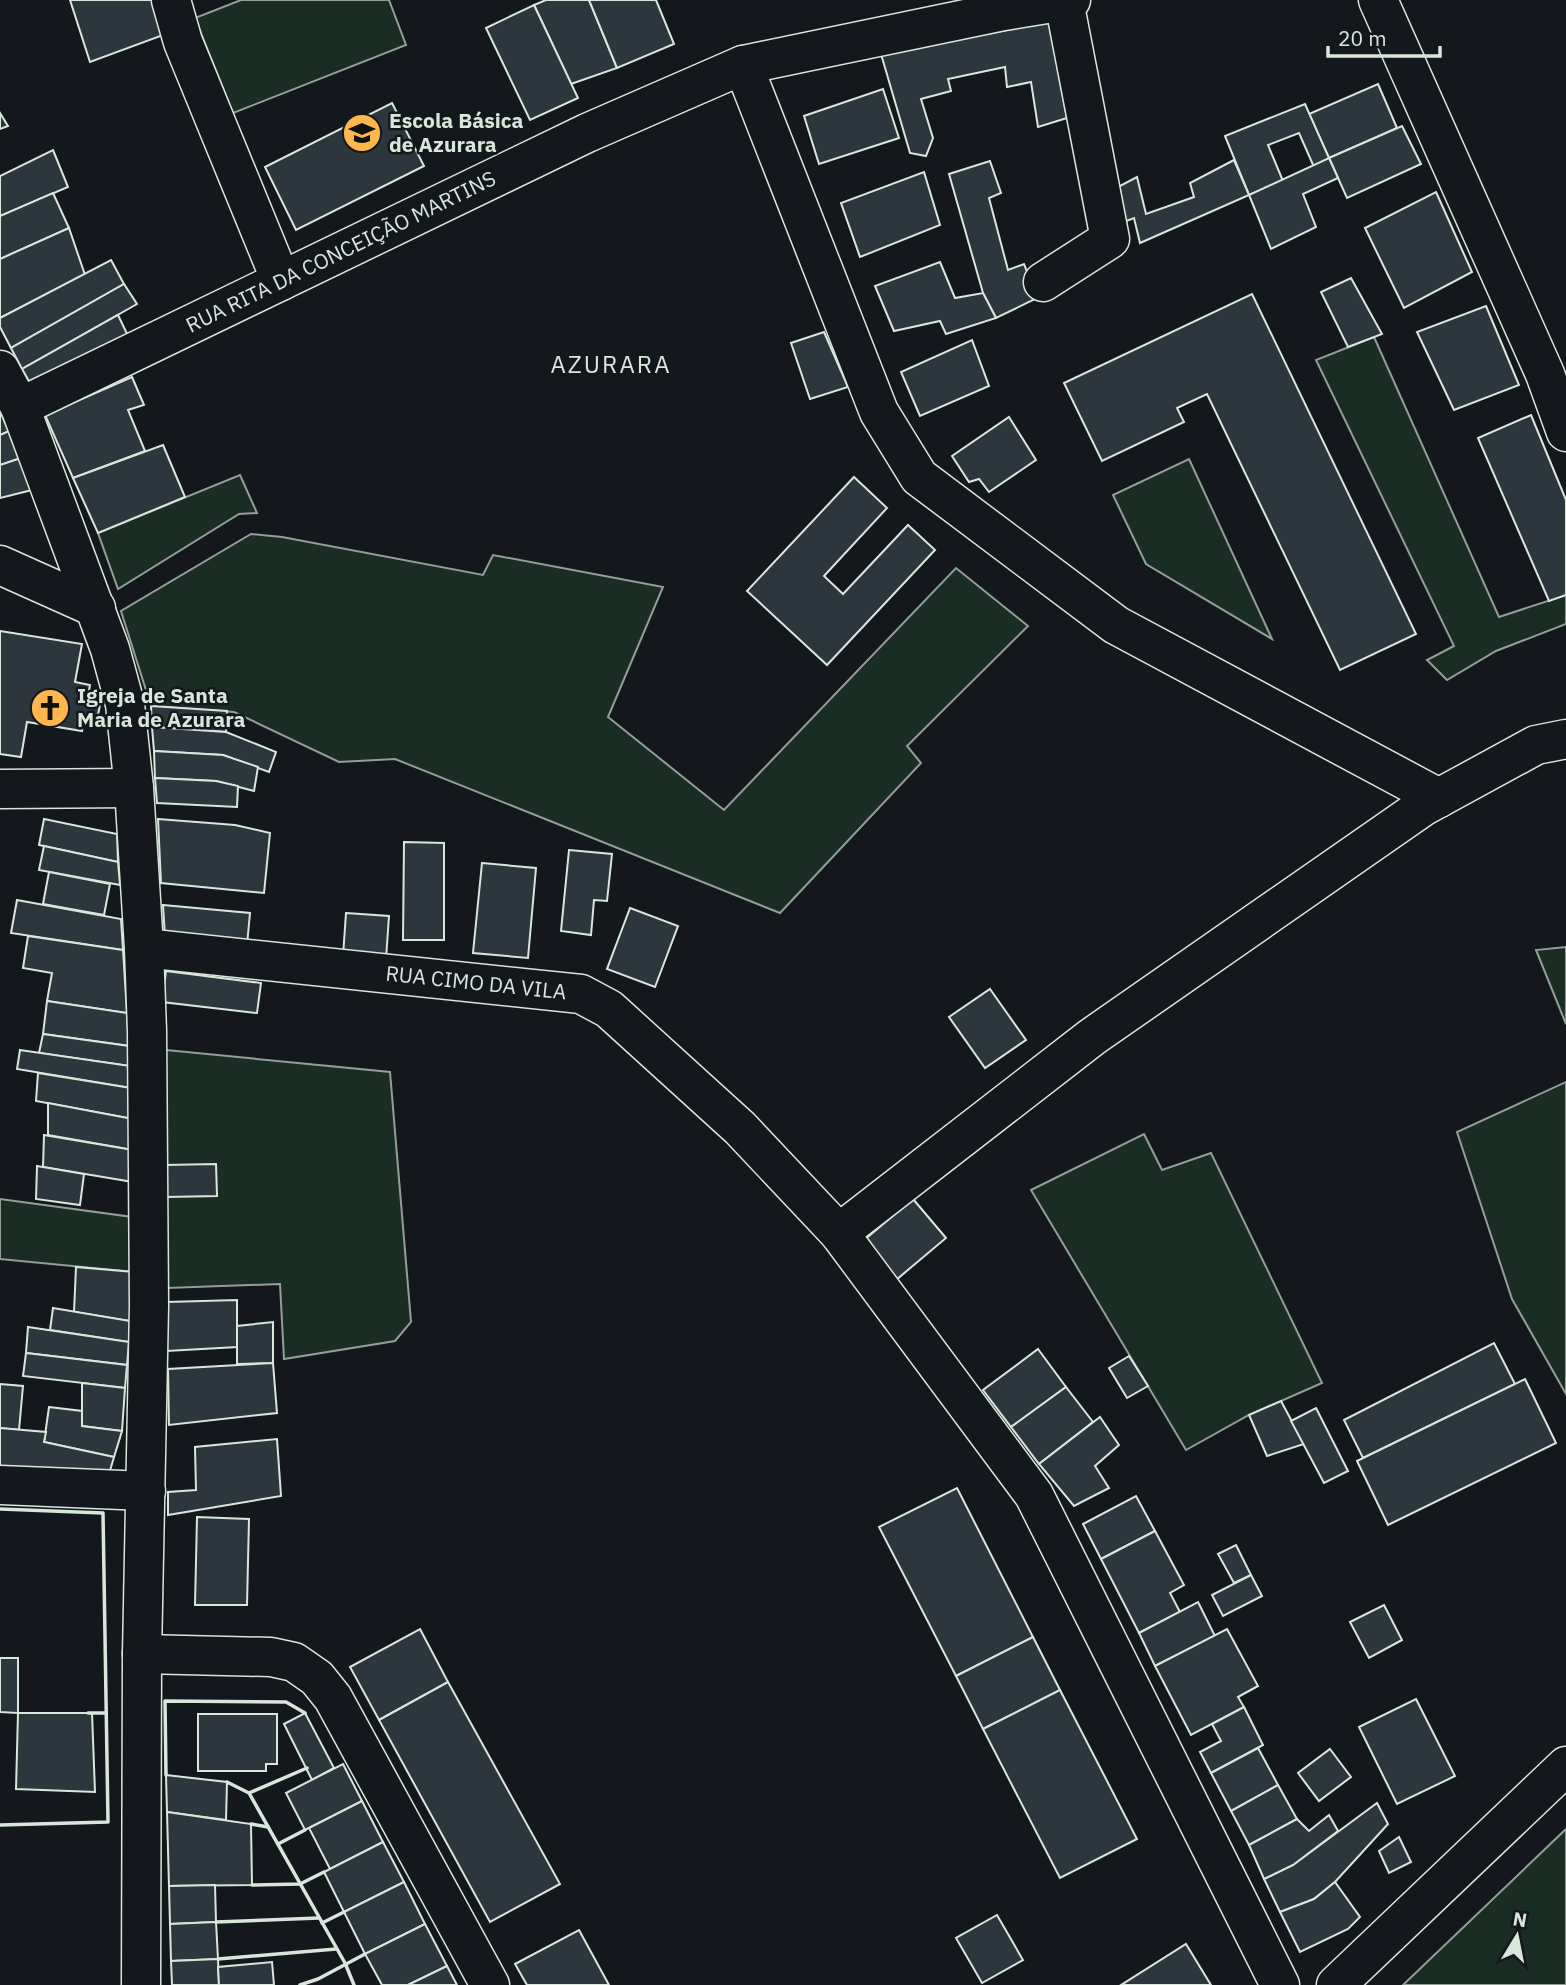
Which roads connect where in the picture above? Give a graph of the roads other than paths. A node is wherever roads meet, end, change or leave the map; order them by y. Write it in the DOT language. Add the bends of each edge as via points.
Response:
graph roads {
  1 [pos="172,0"];
  2 [pos="1378,0"];
  3 [pos="1068,1"];
  4 [pos="743,65"];
  5 [pos="281,281"];
  6 [pos="1043,282"];
  7 [pos="0,369"];
  8 [pos="20,407"];
  9 [pos="1566,432"];
  10 [pos="0,565"];
  11 [pos="96,608"];
  12 [pos="1566,739"];
  13 [pos="134,788"];
  14 [pos="0,789"];
  15 [pos="1438,799"];
  16 [pos="144,948"];
  17 [pos="839,1233"];
  18 [pos="0,1485"];
  19 [pos="146,1492"];
  20 [pos="142,1654"];
  21 [pos="1566,1766"];
  22 [pos="141,1985"];
  23 [pos="490,1985"];
  24 [pos="1280,1985"];
  25 [pos="1336,1985"];
  1 -- 5 [label="street" via="183,41"];
  2 -- 9 [label="street" via="1545,374"];
  3 -- 4 [label="street, RUA RITA DA CONCEIÇÃO MARTINS"];
  3 -- 6 [label="street" via="1110,239"];
  4 -- 5 [label="street, RUA RITA DA CONCEIÇÃO MARTINS" via="587,132"];
  4 -- 15 [label="street" via="879,412 919,477 1116,625"];
  5 -- 8 [label="street, RUA RITA DA CONCEIÇÃO MARTINS"];
  7 -- 8 [label="street"];
  8 -- 11 [label="street"];
  10 -- 11 [label="street"];
  11 -- 13 [label="street" via="125,704"];
  12 -- 15 [label="street" via="1536,745"];
  13 -- 14 [label="street"];
  13 -- 16 [label="street"];
  15 -- 17 [label="street" via="1092,1037"];
  16 -- 17 [label="street, RUA CIMO DA VILA" via="581,994 609,1009 740,1128"];
  16 -- 19 [label="street" via="149,1292"];
  17 -- 24 [label="street, RUA CIMO DA VILA" via="1034,1495"];
  18 -- 19 [label="street"];
  19 -- 20 [label="street"];
  20 -- 22 [label="street"];
  20 -- 23 [label="street" via="271,1657 294,1662 317,1678 333,1698"];
  21 -- 25 [label="street"];
}
